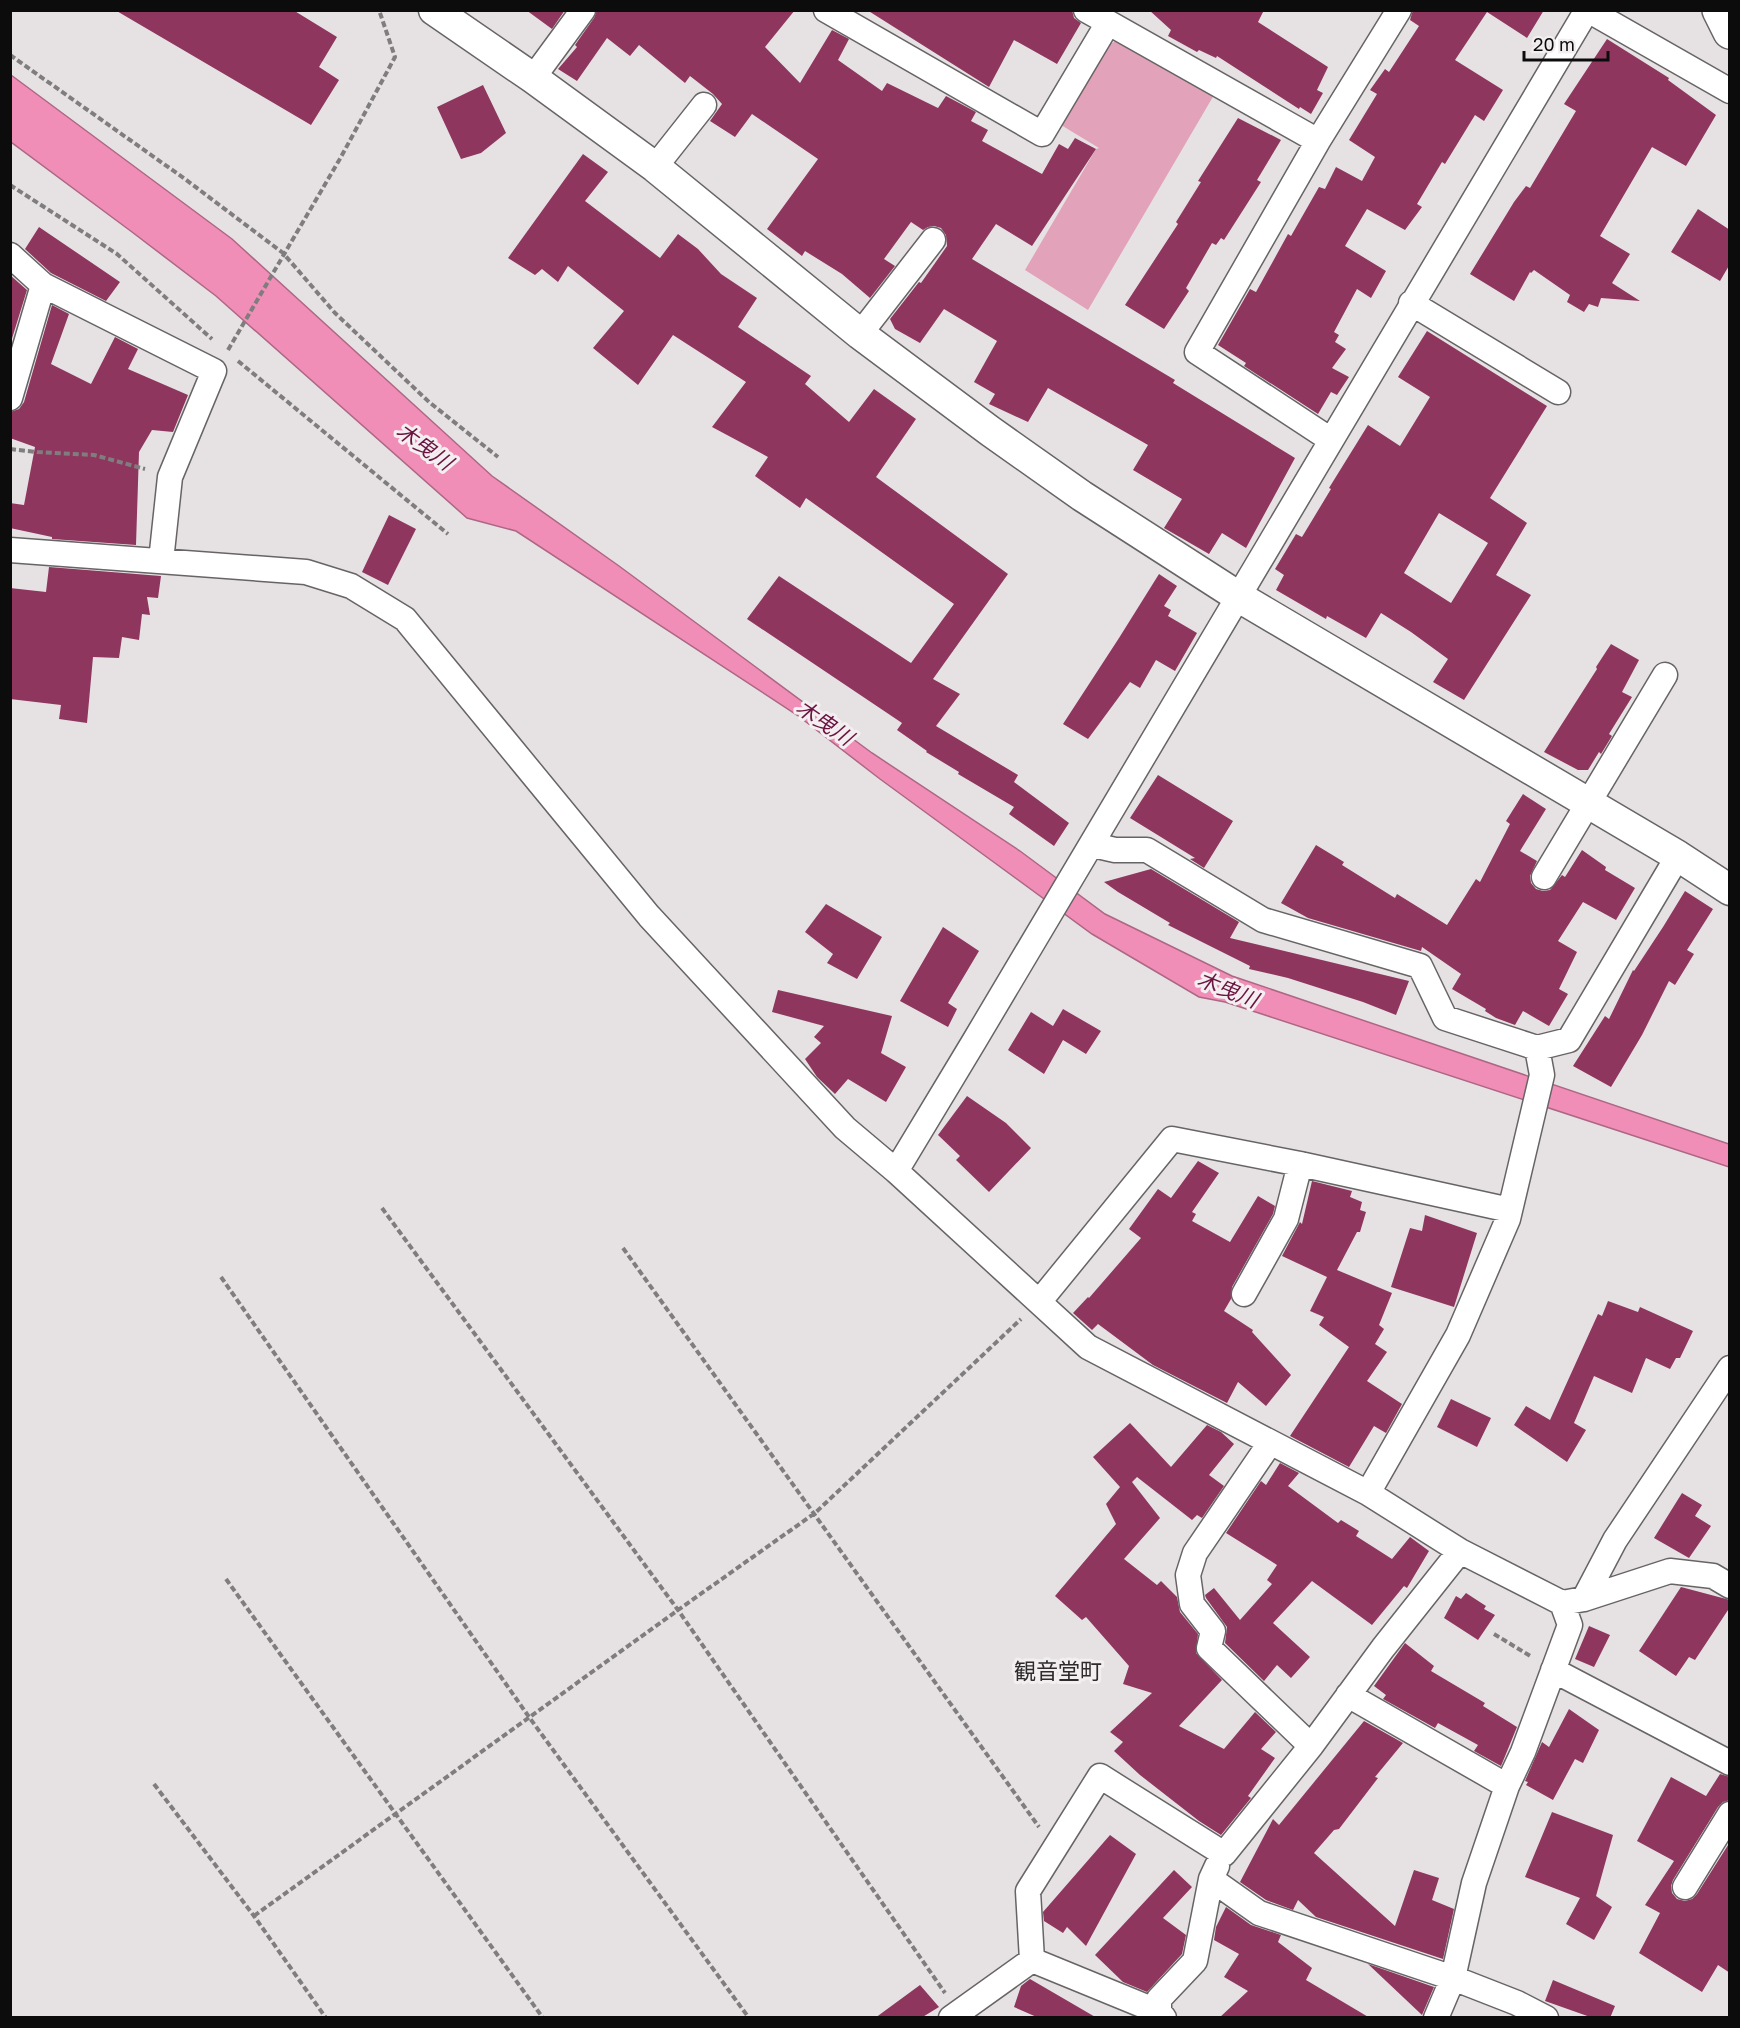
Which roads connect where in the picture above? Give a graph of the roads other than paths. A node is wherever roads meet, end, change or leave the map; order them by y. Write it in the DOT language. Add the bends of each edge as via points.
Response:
graph roads {
  1 [pos="434,10"];
  2 [pos="583,10"];
  3 [pos="826,10"];
  4 [pos="1086,10"];
  5 [pos="1399,10"];
  6 [pos="1588,10"];
  7 [pos="1719,10"];
  8 [pos="1108,23"];
  9 [pos="1730,32"];
  10 [pos="533,78"];
  11 [pos="1730,91"];
  12 [pos="704,105"];
  13 [pos="1318,141"];
  14 [pos="655,167"];
  15 [pos="933,240"];
  16 [pos="10,255"];
  17 [pos="43,285"];
  18 [pos="1411,303"];
  19 [pos="860,334"];
  20 [pos="1558,392"];
  21 [pos="10,398"];
  22 [pos="1331,440"];
  23 [pos="10,550"];
  24 [pos="161,561"];
  25 [pos="1239,597"];
  26 [pos="1665,675"];
  27 [pos="1589,803"];
  28 [pos="1093,845"];
  29 [pos="1678,856"];
  30 [pos="1544,877"];
  31 [pos="1730,890"];
  32 [pos="1537,1048"];
  33 [pos="1300,1164"];
  34 [pos="896,1171"];
  35 [pos="1510,1210"];
  36 [pos="1244,1294"];
  37 [pos="1039,1302"];
  38 [pos="1730,1368"];
  39 [pos="1270,1443"];
  40 [pos="1368,1493"];
  41 [pos="1460,1551"];
  42 [pos="1730,1586"];
  43 [pos="1573,1601"];
  44 [pos="1554,1670"];
  45 [pos="1348,1695"];
  46 [pos="1311,1746"];
  47 [pos="1730,1763"];
  48 [pos="1507,1786"];
  49 [pos="1730,1814"];
  50 [pos="1224,1854"];
  51 [pos="1211,1879"];
  52 [pos="1685,1887"];
  53 [pos="1032,1960"];
  54 [pos="1453,1978"];
  55 [pos="955,2015"];
  56 [pos="1161,2015"];
  57 [pos="1436,2018"];
  58 [pos="1546,2018"];
  1 -- 10 [label="street"];
  2 -- 10 [label="street"];
  3 -- 8 [label="street" via="1042,134"];
  4 -- 8 [label="street"];
  5 -- 13 [label="street"];
  6 -- 11 [label="street"];
  6 -- 18 [label="street"];
  7 -- 9 [label="main road"];
  8 -- 13 [label="street"];
  10 -- 14 [label="street"];
  12 -- 14 [label="street"];
  13 -- 22 [label="street" via="1197,352"];
  14 -- 19 [label="street"];
  15 -- 19 [label="street"];
  16 -- 17 [label="street"];
  17 -- 21 [label="street"];
  17 -- 24 [label="street" via="214,371 170,477"];
  18 -- 20 [label="street"];
  18 -- 22 [label="street"];
  19 -- 25 [label="street" via="1082,496"];
  22 -- 25 [label="street"];
  23 -- 24 [label="street"];
  24 -- 34 [label="street" via="306,572 351,586 405,619 649,916 845,1128"];
  25 -- 27 [label="street"];
  25 -- 28 [label="street"];
  26 -- 27 [label="street"];
  27 -- 29 [label="street"];
  27 -- 30 [label="street"];
  28 -- 32 [label="street" via="1114,850 1147,850 1263,920 1420,966 1444,1018"];
  28 -- 34 [label="street"];
  29 -- 31 [label="street"];
  29 -- 32 [label="street" via="1569,1040"];
  32 -- 35 [label="street" via="1542,1076"];
  33 -- 35 [label="street"];
  33 -- 36 [label="street" via="1286,1219"];
  33 -- 37 [label="street" via="1172,1139"];
  34 -- 37 [label="street"];
  35 -- 40 [label="street" via="1458,1335"];
  37 -- 39 [label="street" via="1088,1347"];
  38 -- 43 [label="street"];
  39 -- 40 [label="street"];
  39 -- 46 [label="street" via="1195,1553 1188,1575 1192,1604 1213,1631 1209,1648"];
  40 -- 41 [label="street"];
  41 -- 43 [label="street"];
  41 -- 45 [label="street"];
  42 -- 43 [label="street" via="1713,1576 1670,1571"];
  43 -- 44 [label="street" via="1570,1625"];
  44 -- 47 [label="street"];
  44 -- 48 [label="street"];
  45 -- 46 [label="street"];
  45 -- 48 [label="street"];
  46 -- 50 [label="street"];
  48 -- 54 [label="street" via="1474,1883"];
  49 -- 52 [label="street"];
  50 -- 51 [label="street"];
  50 -- 53 [label="street" via="1100,1776 1028,1891"];
  51 -- 54 [label="street" via="1259,1912"];
  51 -- 56 [label="street" via="1195,1961 1159,1999"];
  53 -- 55 [label="street"];
  53 -- 56 [label="street"];
  54 -- 57 [label="street"];
  54 -- 58 [label="street"];
}
